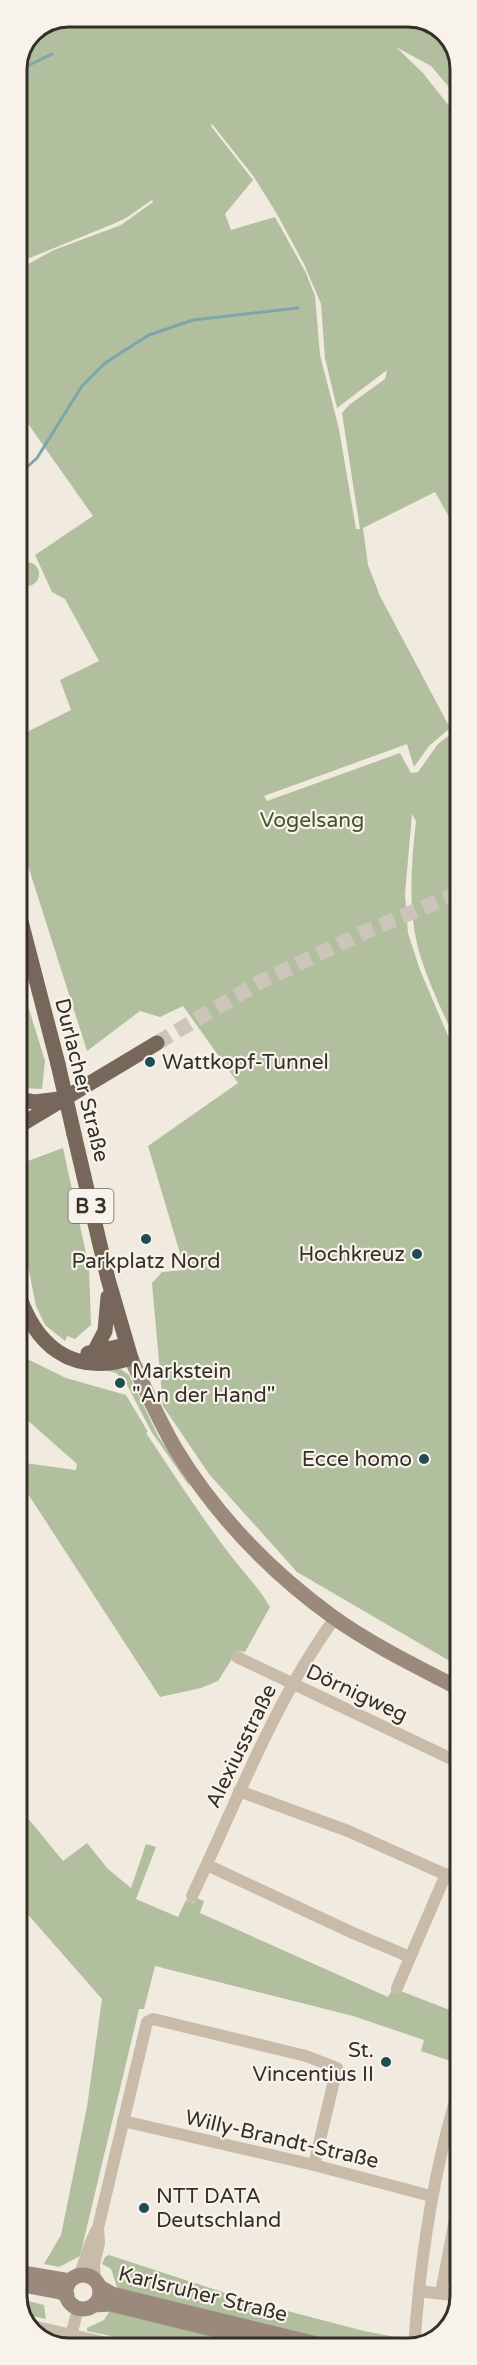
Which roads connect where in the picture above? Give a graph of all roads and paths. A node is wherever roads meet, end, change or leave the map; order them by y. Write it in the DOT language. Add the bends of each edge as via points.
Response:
graph roads {
  1 [pos="27,949"];
  2 [pos="157,1043"];
  3 [pos="65,1099"];
  4 [pos="27,1101"];
  5 [pos="27,1121"];
  6 [pos="108,1279"];
  7 [pos="27,1316"];
  8 [pos="94,1352"];
  9 [pos="129,1352"];
  10 [pos="62,1354"];
  11 [pos="335,1618"];
  12 [pos="237,1657"];
  13 [pos="450,1683"];
  14 [pos="293,1684"];
  15 [pos="450,1758"];
  16 [pos="239,1791"];
  17 [pos="207,1865"];
  18 [pos="446,1875"];
  19 [pos="450,1877"];
  20 [pos="192,1896"];
  21 [pos="410,1957"];
  22 [pos="397,1988"];
  23 [pos="123,2121"];
  24 [pos="450,2132"];
  25 [pos="314,2165"];
  26 [pos="431,2196"];
  27 [pos="98,2228"];
  28 [pos="450,2246"];
  29 [pos="27,2274"];
  30 [pos="98,2283"];
  31 [pos="72,2284"];
  32 [pos="27,2286"];
  33 [pos="418,2291"];
  34 [pos="441,2293"];
  35 [pos="450,2294"];
  36 [pos="94,2305"];
  37 [pos="78,2308"];
  38 [pos="41,2328"];
  39 [pos="71,2335"];
  40 [pos="70,2338"];
  41 [pos="84,2338"];
  42 [pos="249,2338"];
  43 [pos="292,2338"];
  44 [pos="415,2338"];
  1 -- 6 [label="main road, Durlacher Straße / B 3, bridge"];
  2 -- 3 [label="main road"];
  3 -- 4 [label="main road"];
  3 -- 5 [label="main road"];
  6 -- 8 [label="main road" via="105,1331"];
  6 -- 9 [label="main road, Durlacher Straße / B 3"];
  7 -- 10 [label="main road" via="49,1347"];
  8 -- 9 [label="main road"];
  8 -- 10 [label="main road"];
  9 -- 10 [label="main road" via="112,1364 100,1365 75,1361"];
  9 -- 11 [label="main road, Durlacher Straße" via="175,1448 211,1498 262,1556"];
  11 -- 13 [label="main road, Durlacher Straße"];
  11 -- 14 [label="street, Alexiusstraße"];
  12 -- 14 [label="street, Dörnigweg"];
  14 -- 15 [label="street, Dörnigweg"];
  14 -- 16 [label="street, Alexiusstraße"];
  16 -- 17 [label="street, Alexiusstraße"];
  16 -- 18 [label="street" via="348,1831"];
  17 -- 20 [label="street, Alexiusstraße"];
  17 -- 21 [label="street"];
  18 -- 19 [label="street"];
  18 -- 21 [label="street"];
  21 -- 22 [label="street"];
  23 -- 25 [label="street, Willy-Brandt-Straße"];
  23 -- 25 [label="street" via="147,2022 153,2019 337,2067"];
  23 -- 27 [label="street"];
  24 -- 26 [label="street"];
  25 -- 26 [label="street, Willy-Brandt-Straße"];
  26 -- 33 [label="street"];
  27 -- 30 [label="street" via="94,2264"];
  27 -- 31 [label="street"];
  28 -- 34 [label="street"];
  29 -- 31 [label="main road"];
  30 -- 31 [label="main road" via="85,2274"];
  30 -- 36 [label="main road" via="100,2295"];
  30 -- 43 [label="main road, Karlsruher Straße" via="112,2294"];
  31 -- 32 [label="main road" via="51,2290"];
  31 -- 37 [label="main road" via="71,2303"];
  33 -- 34 [label="street"];
  33 -- 44 [label="street"];
  34 -- 35 [label="street"];
  36 -- 37 [label="main road"];
  36 -- 42 [label="main road, Karlsruher Straße" via="110,2304"];
  37 -- 39 [label="street"];
  38 -- 39 [label="street"];
  39 -- 40 [label="street"];
  39 -- 41 [label="street"];
}
